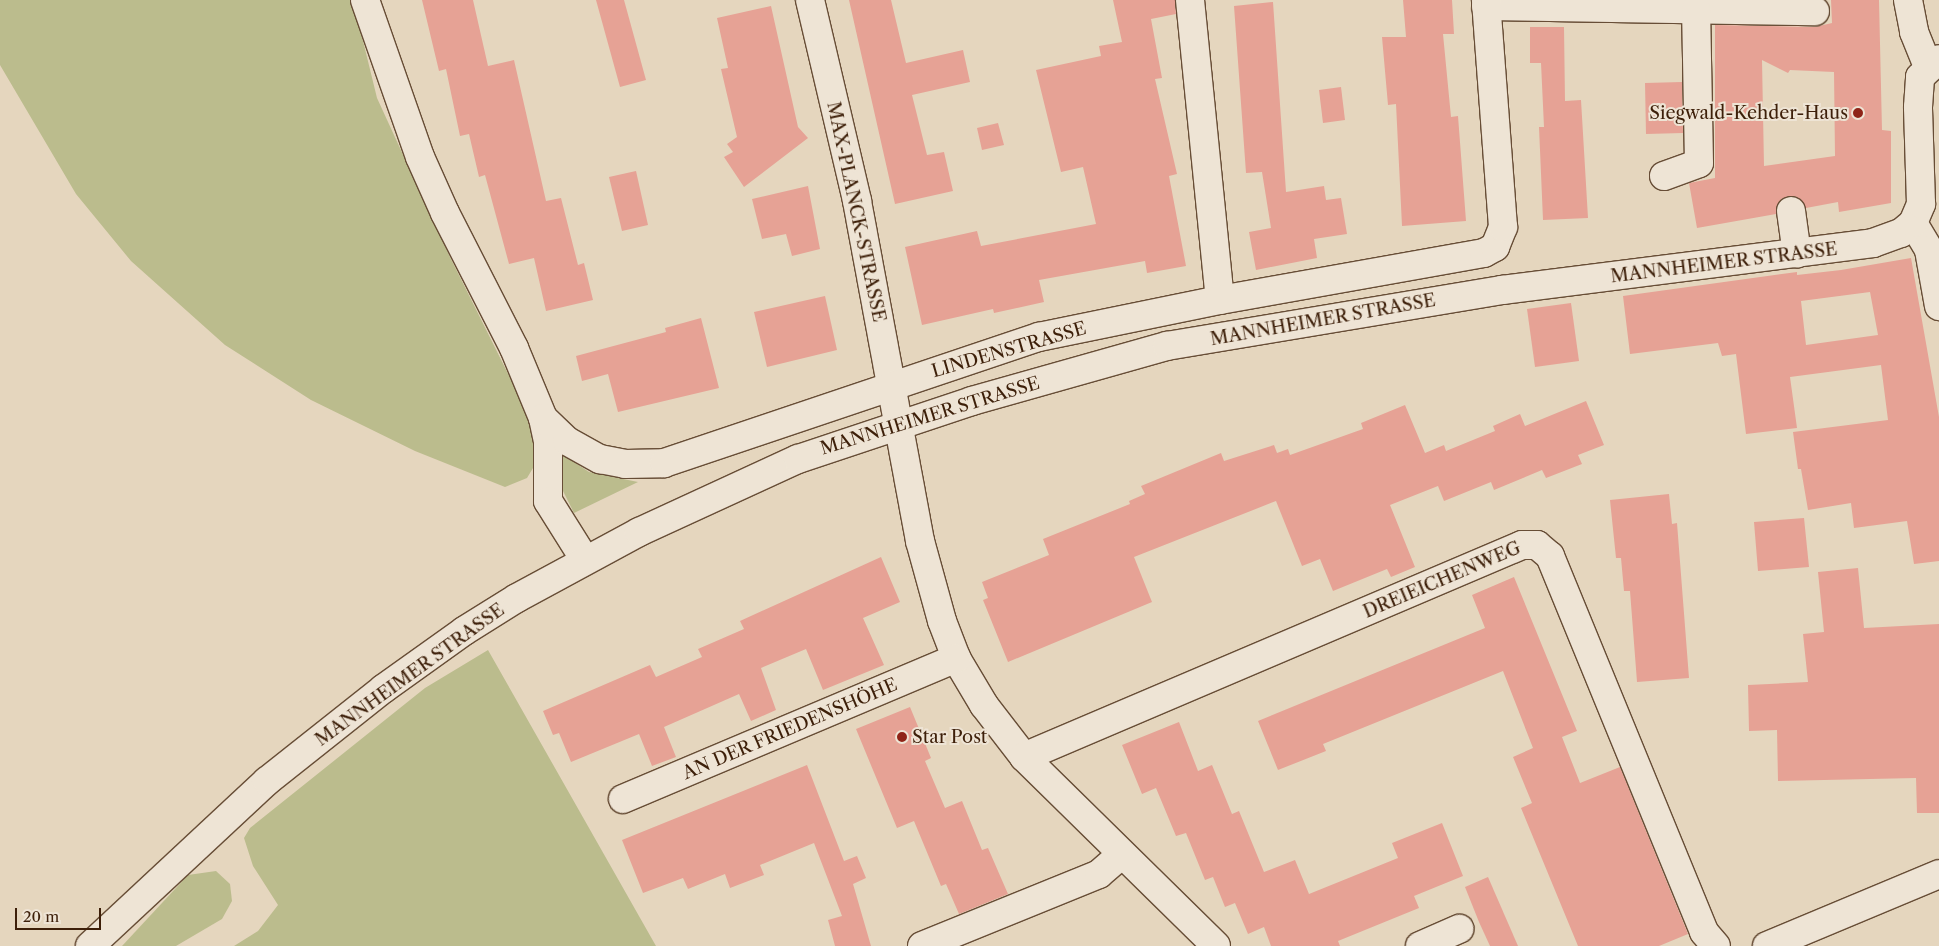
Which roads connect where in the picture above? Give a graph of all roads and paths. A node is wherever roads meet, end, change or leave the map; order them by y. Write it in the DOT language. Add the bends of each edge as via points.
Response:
graph roads {
  1 [pos="365,0"];
  2 [pos="810,0"];
  3 [pos="1190,0"];
  4 [pos="1908,0"];
  5 [pos="1486,3"];
  6 [pos="1696,9"];
  7 [pos="1815,11"];
  8 [pos="1934,63"];
  9 [pos="1664,176"];
  10 [pos="1791,211"];
  11 [pos="1912,224"];
  12 [pos="1797,254"];
  13 [pos="1220,300"];
  14 [pos="1939,306"];
  15 [pos="892,384"];
  16 [pos="543,418"];
  17 [pos="899,424"];
  18 [pos="584,560"];
  19 [pos="956,658"];
  20 [pos="1024,758"];
  21 [pos="623,799"];
  22 [pos="1122,854"];
  23 [pos="1939,874"];
  24 [pos="1459,929"];
  25 [pos="90,946"];
  26 [pos="922,946"];
  27 [pos="1216,946"];
  28 [pos="1420,946"];
  29 [pos="1716,946"];
  30 [pos="1767,946"];
  1 -- 16 [label="street" via="420,157 444,213 514,348"];
  2 -- 15 [label="street, MAX-PLANCK-STRASSE" via="857,202"];
  3 -- 13 [label="street"];
  4 -- 8 [label="street" via="1914,32"];
  5 -- 6 [label="street"];
  5 -- 13 [label="street, LINDENSTRASSE" via="1503,228 1495,247 1472,257"];
  6 -- 7 [label="street"];
  6 -- 9 [label="street" via="1699,163"];
  8 -- 11 [label="street" via="1920,77 1918,88 1922,185 1921,204"];
  10 -- 12 [label="street"];
  11 -- 12 [label="street, MANNHEIMER STRASSE" via="1901,233 1873,243"];
  11 -- 14 [label="street" via="1929,250"];
  12 -- 17 [label="street, MANNHEIMER STRASSE" via="1502,290 1167,346"];
  13 -- 15 [label="street, LINDENSTRASSE" via="1039,337"];
  15 -- 16 [label="street, LINDENSTRASSE" via="664,463 625,464 584,452"];
  15 -- 17 [label="street, MAX-PLANCK-STRASSE"];
  16 -- 18 [label="street" via="548,442 548,501"];
  17 -- 18 [label="street, MANNHEIMER STRASSE" via="749,479"];
  17 -- 19 [label="street, MAX-PLANCK-STRASSE" via="920,541"];
  18 -- 25 [label="street, MANNHEIMER STRASSE" via="464,631 324,735 221,822"];
  19 -- 20 [label="street, MAX-PLANCK-STRASSE" via="984,705"];
  19 -- 21 [label="street, AN DER FRIEDENSHÖHE"];
  20 -- 22 [label="street, MAX-PLANCK-STRASSE"];
  20 -- 29 [label="street, DREIEICHENWEG" via="1517,547 1537,545 1550,556 1704,932"];
  22 -- 26 [label="street" via="1099,874 1028,900"];
  22 -- 27 [label="street, MAX-PLANCK-STRASSE"];
  23 -- 30 [label="street"];
  24 -- 28 [label="street"];
}
